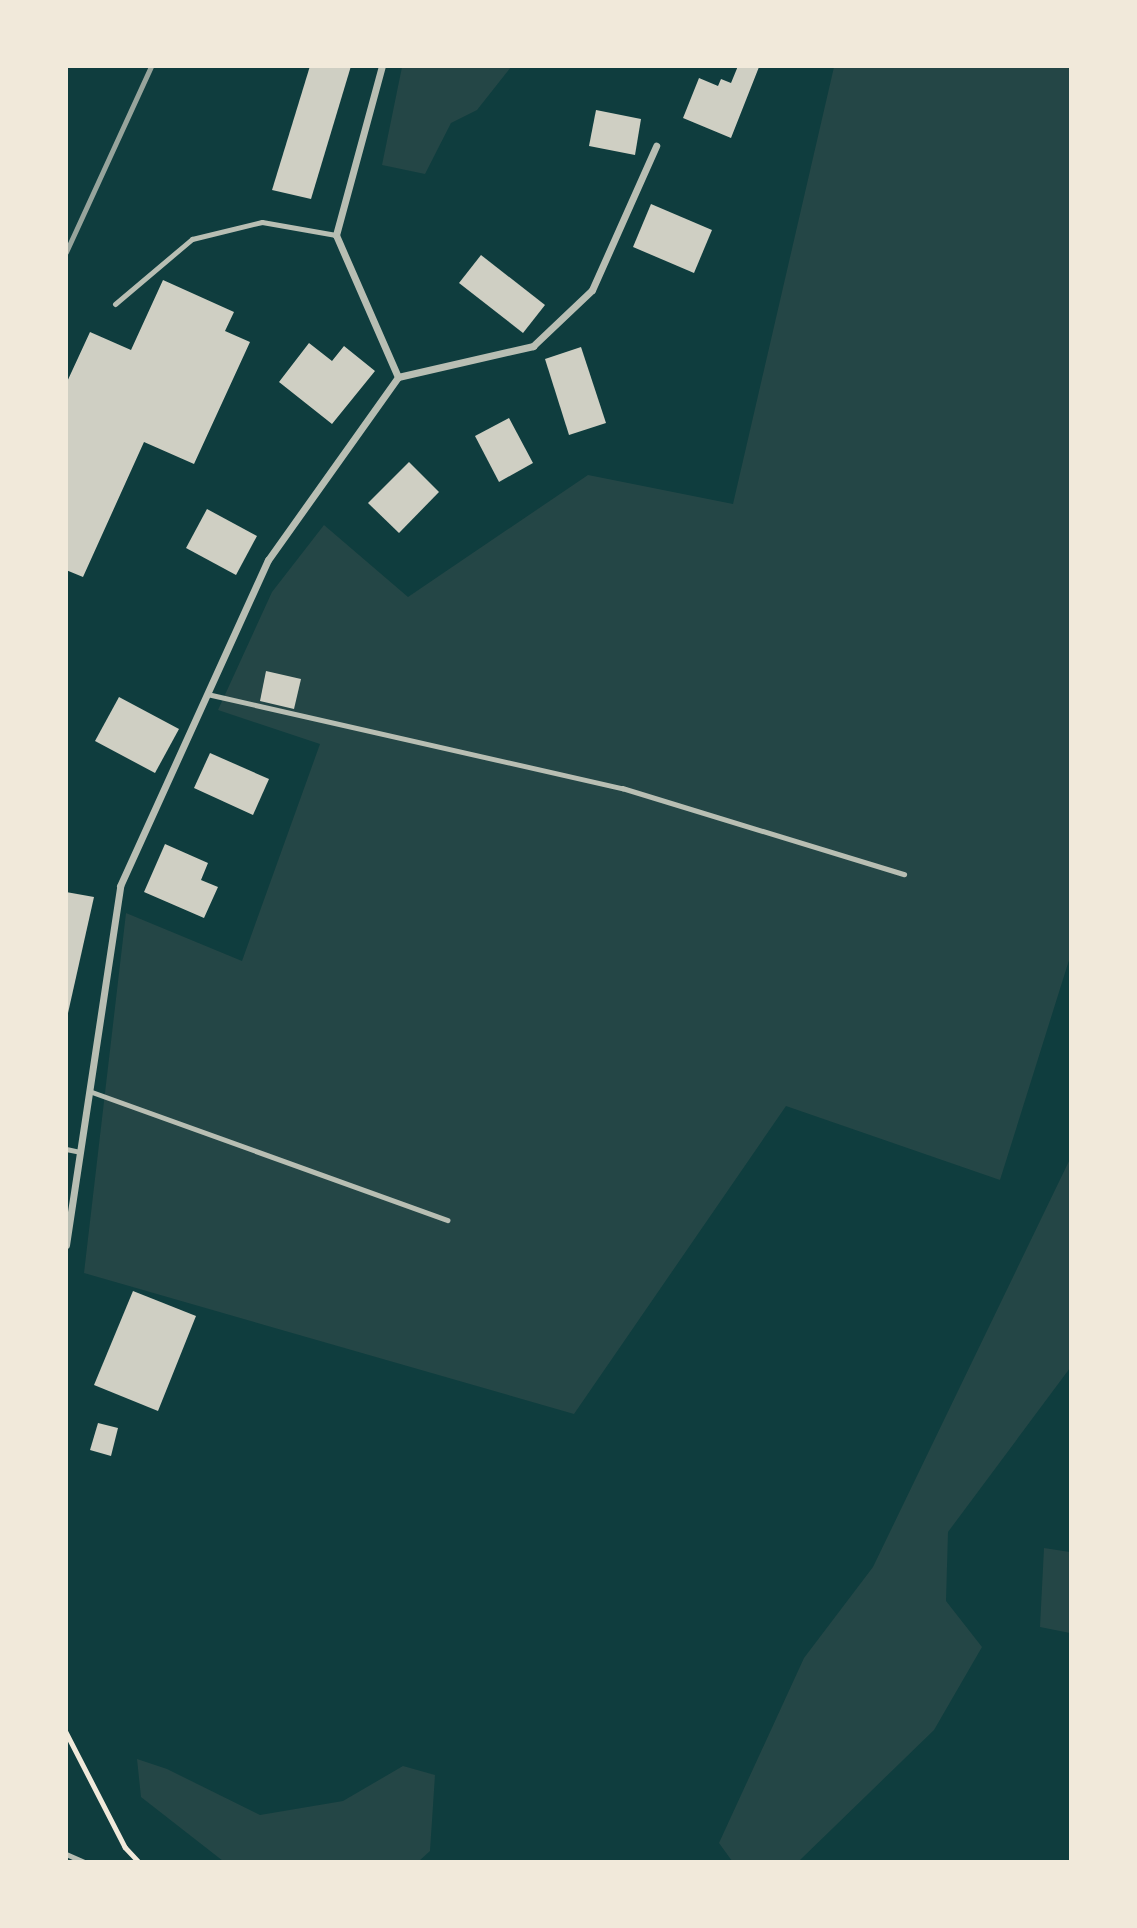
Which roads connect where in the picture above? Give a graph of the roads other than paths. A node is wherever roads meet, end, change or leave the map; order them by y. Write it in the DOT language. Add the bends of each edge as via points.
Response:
graph roads {
  1 [pos="382,66"];
  2 [pos="656,146"];
  3 [pos="335,235"];
  4 [pos="115,304"];
  5 [pos="398,377"];
  6 [pos="207,694"];
  7 [pos="904,874"];
  8 [pos="89,1091"];
  9 [pos="66,1149"];
  10 [pos="80,1152"];
  11 [pos="448,1220"];
  12 [pos="66,1245"];
  13 [pos="66,1854"];
  14 [pos="84,1861"];
  1 -- 3 [label="street"];
  2 -- 5 [label="street" via="592,290 533,346"];
  3 -- 4 [label="lane" via="262,222 192,239"];
  3 -- 5 [label="street"];
  5 -- 6 [label="street" via="268,560"];
  6 -- 7 [label="lane" via="622,788"];
  6 -- 8 [label="street" via="120,886"];
  8 -- 10 [label="street"];
  8 -- 11 [label="lane"];
  9 -- 10 [label="lane"];
  10 -- 12 [label="street"];
  13 -- 14 [label="lane"];
}
